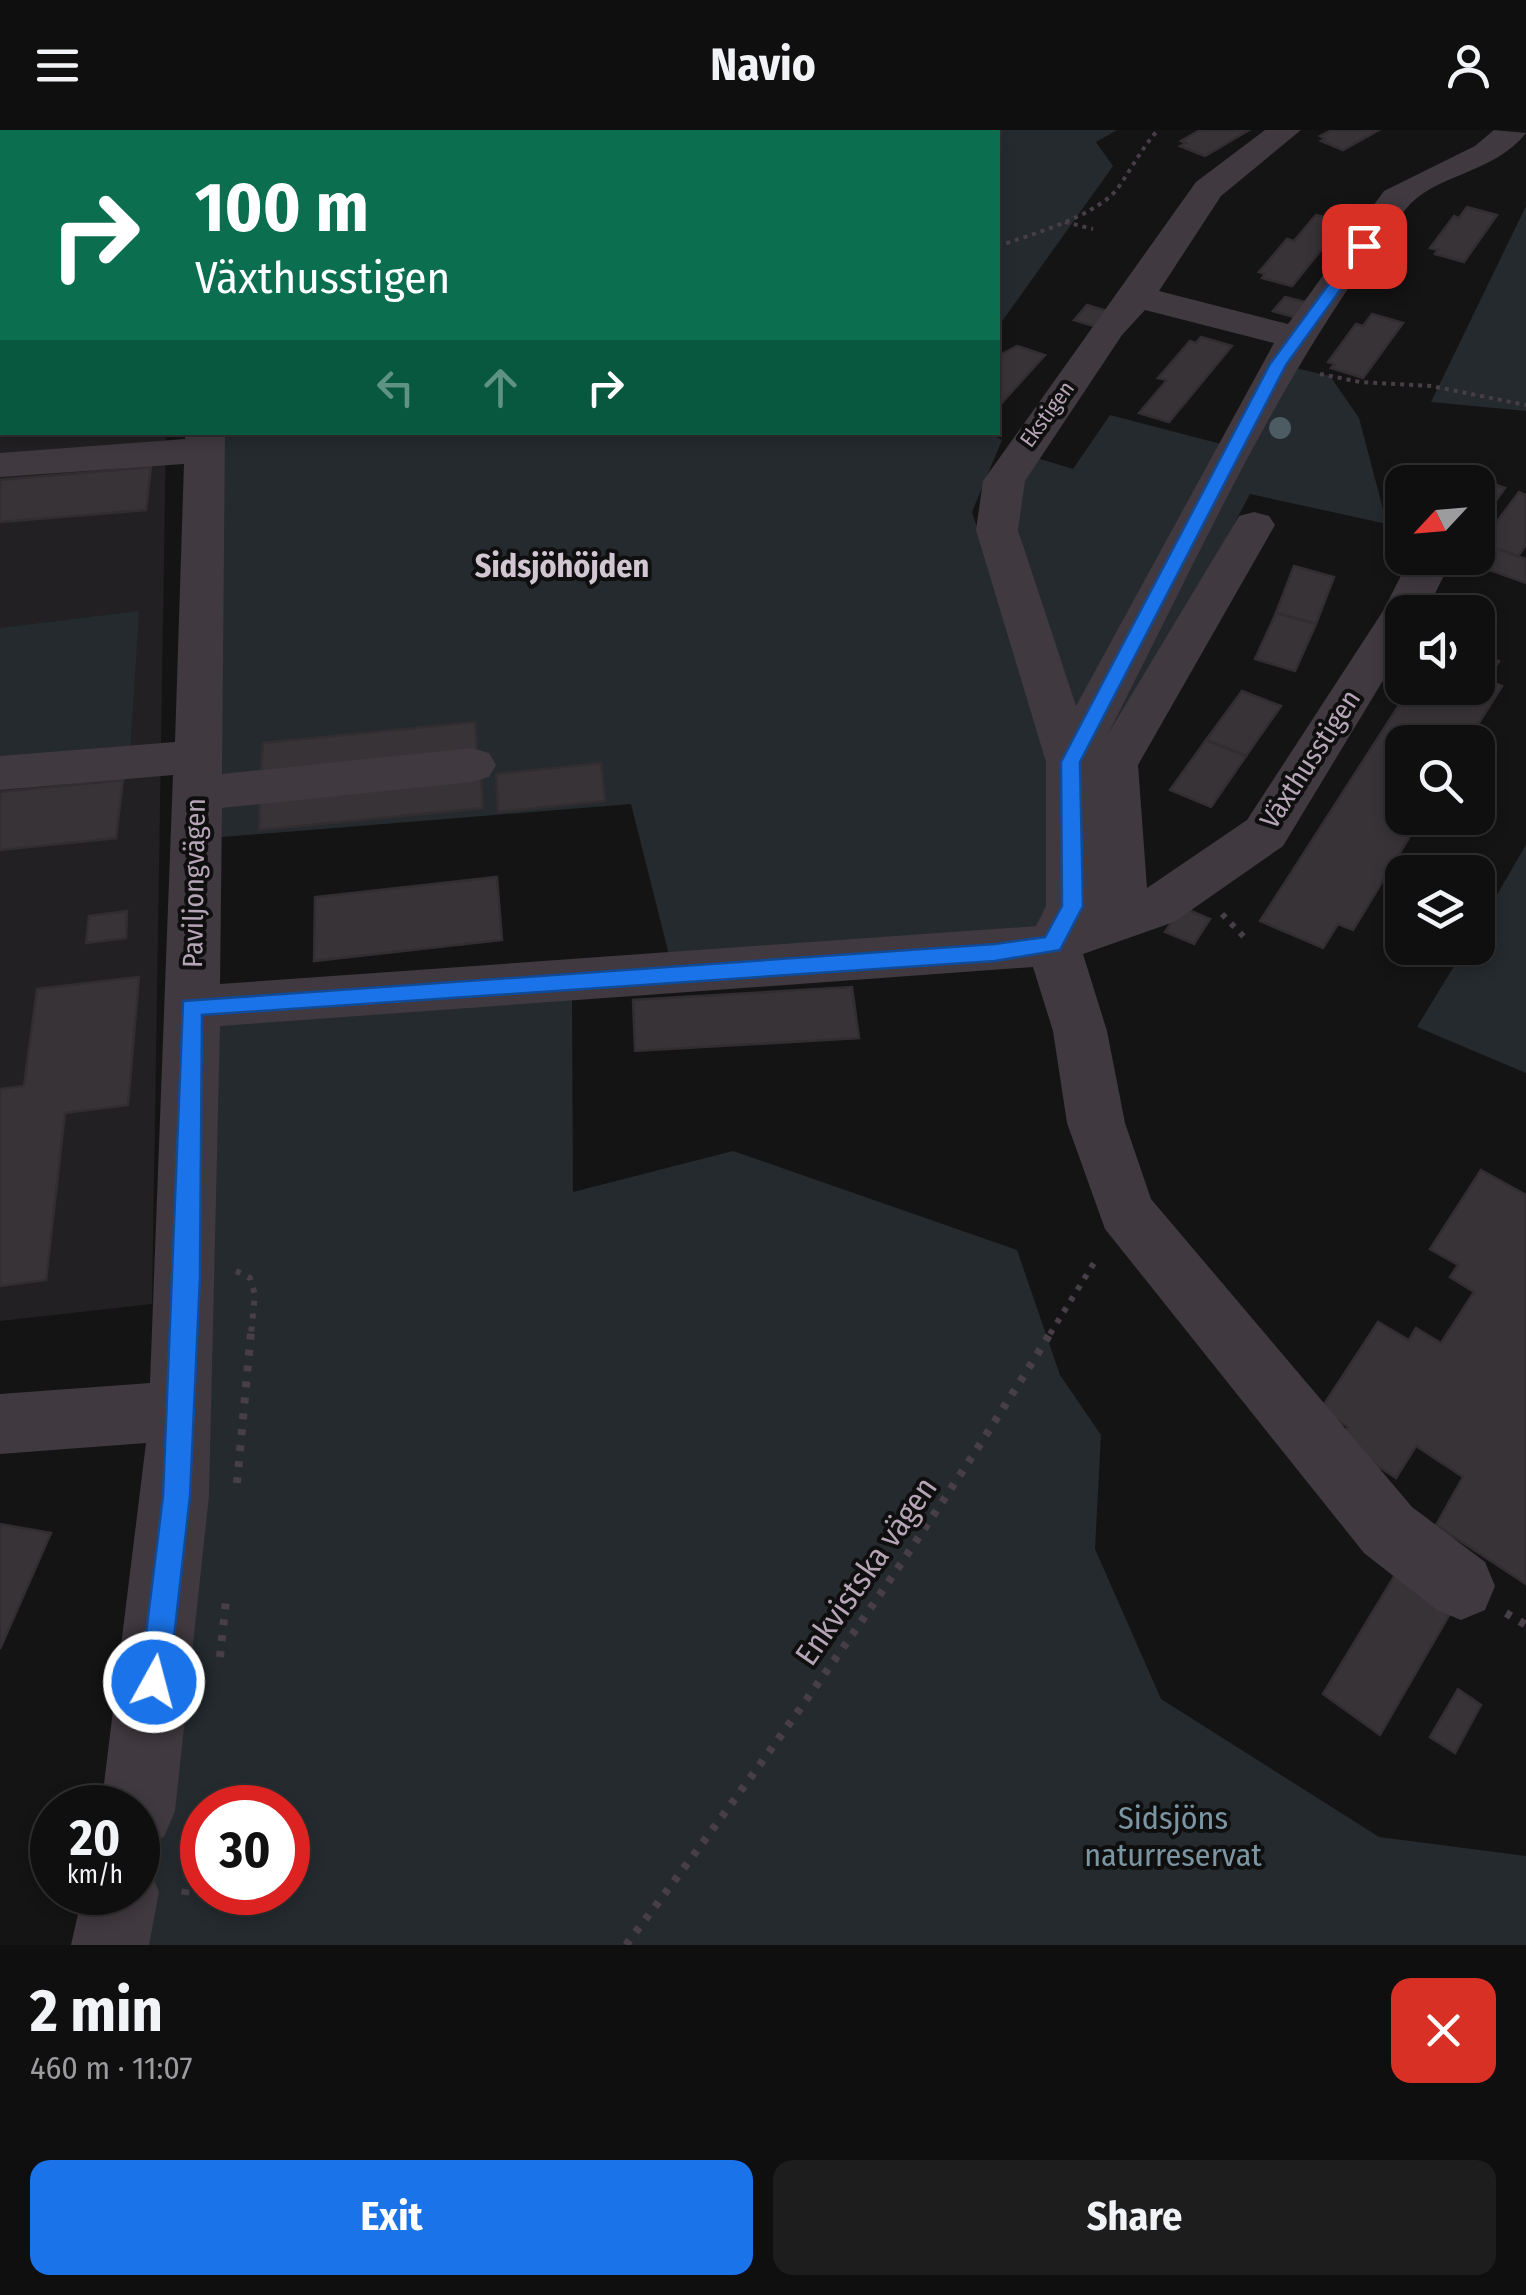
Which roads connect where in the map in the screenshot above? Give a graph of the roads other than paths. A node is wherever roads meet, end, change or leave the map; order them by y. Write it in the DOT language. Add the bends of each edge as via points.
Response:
graph roads {
  1 [pos="1285,130"];
  2 [pos="1512,130"];
  3 [pos="1137,297"];
  4 [pos="1287,351"];
  5 [pos="204,441"];
  6 [pos="0,465"];
  7 [pos="1254,524"];
  8 [pos="1385,641"];
  9 [pos="1092,764"];
  10 [pos="472,765"];
  11 [pos="0,773"];
  12 [pos="196,776"];
  13 [pos="1123,920"];
  14 [pos="1052,944"];
  15 [pos="191,1007"];
  16 [pos="178,1412"];
  17 [pos="0,1424"];
  18 [pos="1461,1586"];
  19 [pos="141,1785"];
  20 [pos="116,1915"];
  21 [pos="110,1945"];
  1 -- 3 [label="street, Ekstigen" via="1208,189"];
  2 -- 4 [label="street" via="1496,150 1396,198"];
  3 -- 4 [label="street"];
  3 -- 9 [label="street, Ekstigen" via="1015,458 998,499 997,530"];
  4 -- 9 [label="street"];
  5 -- 6 [label="street"];
  5 -- 12 [label="street, Paviljongvägen"];
  7 -- 9 [label="street"];
  8 -- 13 [label="street, Växthusstigen" via="1265,833 1173,898"];
  9 -- 13 [label="street"];
  9 -- 14 [label="street" via="1072,906"];
  10 -- 12 [label="street"];
  11 -- 12 [label="street"];
  12 -- 15 [label="street, Paviljongvägen"];
  13 -- 14 [label="street, Växthusstigen"];
  14 -- 15 [label="street, Växthusstigen"];
  14 -- 18 [label="street" via="1080,1031 1096,1123 1126,1211 1388,1530"];
  15 -- 16 [label="street, Paviljongvägen"];
  16 -- 17 [label="street"];
  16 -- 19 [label="street, Paviljongvägen" via="176,1496"];
  20 -- 21 [label="street"];
}
